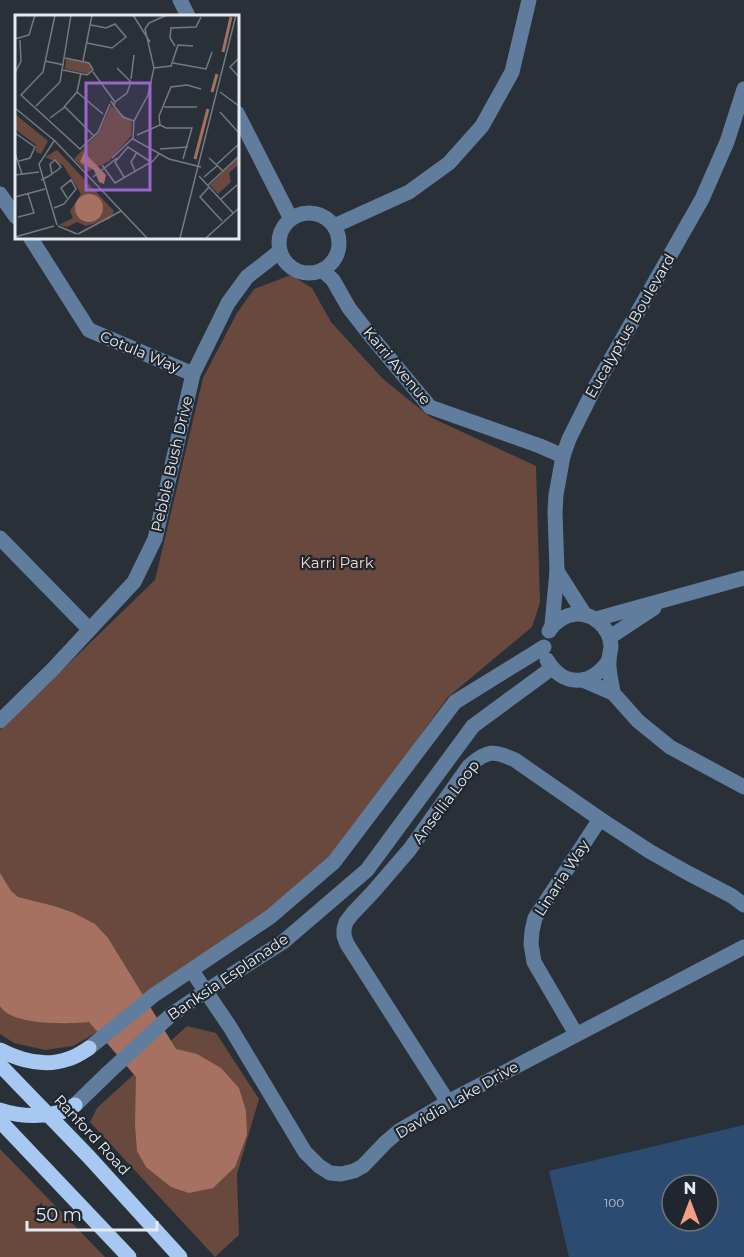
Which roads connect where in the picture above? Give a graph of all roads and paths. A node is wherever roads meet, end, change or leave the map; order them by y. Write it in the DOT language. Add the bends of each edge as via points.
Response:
graph roads {
  1 [pos="180,0"];
  2 [pos="529,0"];
  3 [pos="188,15"];
  4 [pos="744,89"];
  5 [pos="238,115"];
  6 [pos="0,194"];
  7 [pos="15,216"];
  8 [pos="291,219"];
  9 [pos="334,226"];
  10 [pos="31,238"];
  11 [pos="280,251"];
  12 [pos="322,270"];
  13 [pos="193,374"];
  14 [pos="564,456"];
  15 [pos="0,538"];
  16 [pos="556,572"];
  17 [pos="744,578"];
  18 [pos="664,601"];
  19 [pos="591,617"];
  20 [pos="552,626"];
  21 [pos="89,629"];
  22 [pos="610,637"];
  23 [pos="544,647"];
  24 [pos="609,660"];
  25 [pos="552,668"];
  26 [pos="583,680"];
  27 [pos="613,693"];
  28 [pos="0,721"];
  29 [pos="744,787"];
  30 [pos="600,819"];
  31 [pos="744,905"];
  32 [pos="744,947"];
  33 [pos="192,971"];
  34 [pos="206,991"];
  35 [pos="576,1034"];
  36 [pos="89,1048"];
  37 [pos="0,1050"];
  38 [pos="0,1065"];
  39 [pos="448,1102"];
  40 [pos="74,1106"];
  41 [pos="0,1110"];
  42 [pos="47,1114"];
  43 [pos="0,1121"];
  44 [pos="80,1148"];
  45 [pos="129,1257"];
  46 [pos="180,1257"];
  1 -- 3 [label="street"];
  2 -- 9 [label="street" via="512,72 482,126 449,163 409,192"];
  4 -- 14 [label="street, Eucalyptus Boulevard" via="727,142 702,199 594,389"];
  5 -- 8 [label="street"];
  6 -- 7 [label="street"];
  8 -- 9 [label="street" via="300,214 319,214"];
  8 -- 11 [label="street" via="280,233"];
  9 -- 12 [label="street" via="339,246 330,264"];
  10 -- 13 [label="street, Cotula Way" via="90,330"];
  11 -- 12 [label="street" via="292,268 312,273"];
  11 -- 13 [label="street, Pebble Bush Drive" via="247,277 228,303"];
  12 -- 14 [label="street, Karri Avenue" via="430,407"];
  13 -- 21 [label="street, Pebble Bush Drive" via="155,539 134,582"];
  14 -- 16 [label="street, Eucalyptus Boulevard" via="555,512"];
  15 -- 21 [label="street"];
  16 -- 19 [label="street"];
  16 -- 20 [label="street, Eucalyptus Boulevard"];
  17 -- 18 [label="street"];
  18 -- 19 [label="street"];
  18 -- 22 [label="street"];
  19 -- 20 [label="street" via="574,614"];
  19 -- 22 [label="street"];
  20 -- 23 [label="street, Eucalyptus Boulevard"];
  21 -- 28 [label="street, Pebble Bush Drive"];
  22 -- 24 [label="street"];
  23 -- 25 [label="street"];
  23 -- 33 [label="street, Banksia Esplanade" via="455,702 334,862 270,917"];
  24 -- 26 [label="street" via="602,670"];
  24 -- 27 [label="street"];
  25 -- 26 [label="street" via="571,680"];
  25 -- 34 [label="street, Banksia Esplanade" via="473,726 367,870 283,942"];
  26 -- 27 [label="street"];
  27 -- 29 [label="street" via="638,721 670,747"];
  30 -- 31 [label="street, Ansellia Loop"];
  30 -- 35 [label="street, Linaria Way" via="535,918 532,931 534,962"];
  30 -- 39 [label="street, Ansellia Loop" via="515,760 485,753 469,766 410,849 346,922 347,944"];
  32 -- 35 [label="street, Davidia Lake Drive"];
  33 -- 34 [label="street, Davidia Lake Drive"];
  33 -- 36 [label="street, Banksia Esplanade" via="154,995"];
  34 -- 39 [label="street, Davidia Lake Drive" via="305,1152 330,1173 354,1172 399,1131"];
  34 -- 40 [label="street, Banksia Esplanade" via="171,1015"];
  35 -- 39 [label="street, Davidia Lake Drive"];
  36 -- 37 [label="main road" via="69,1059 46,1064 15,1058"];
  38 -- 42 [label="main road, Ranford Road"];
  40 -- 42 [label="main road"];
  40 -- 44 [label="main road" via="70,1118"];
  41 -- 42 [label="main road"];
  42 -- 44 [label="main road, Ranford Road"];
  43 -- 45 [label="main road"];
  44 -- 46 [label="main road, Ranford Road"];
}
